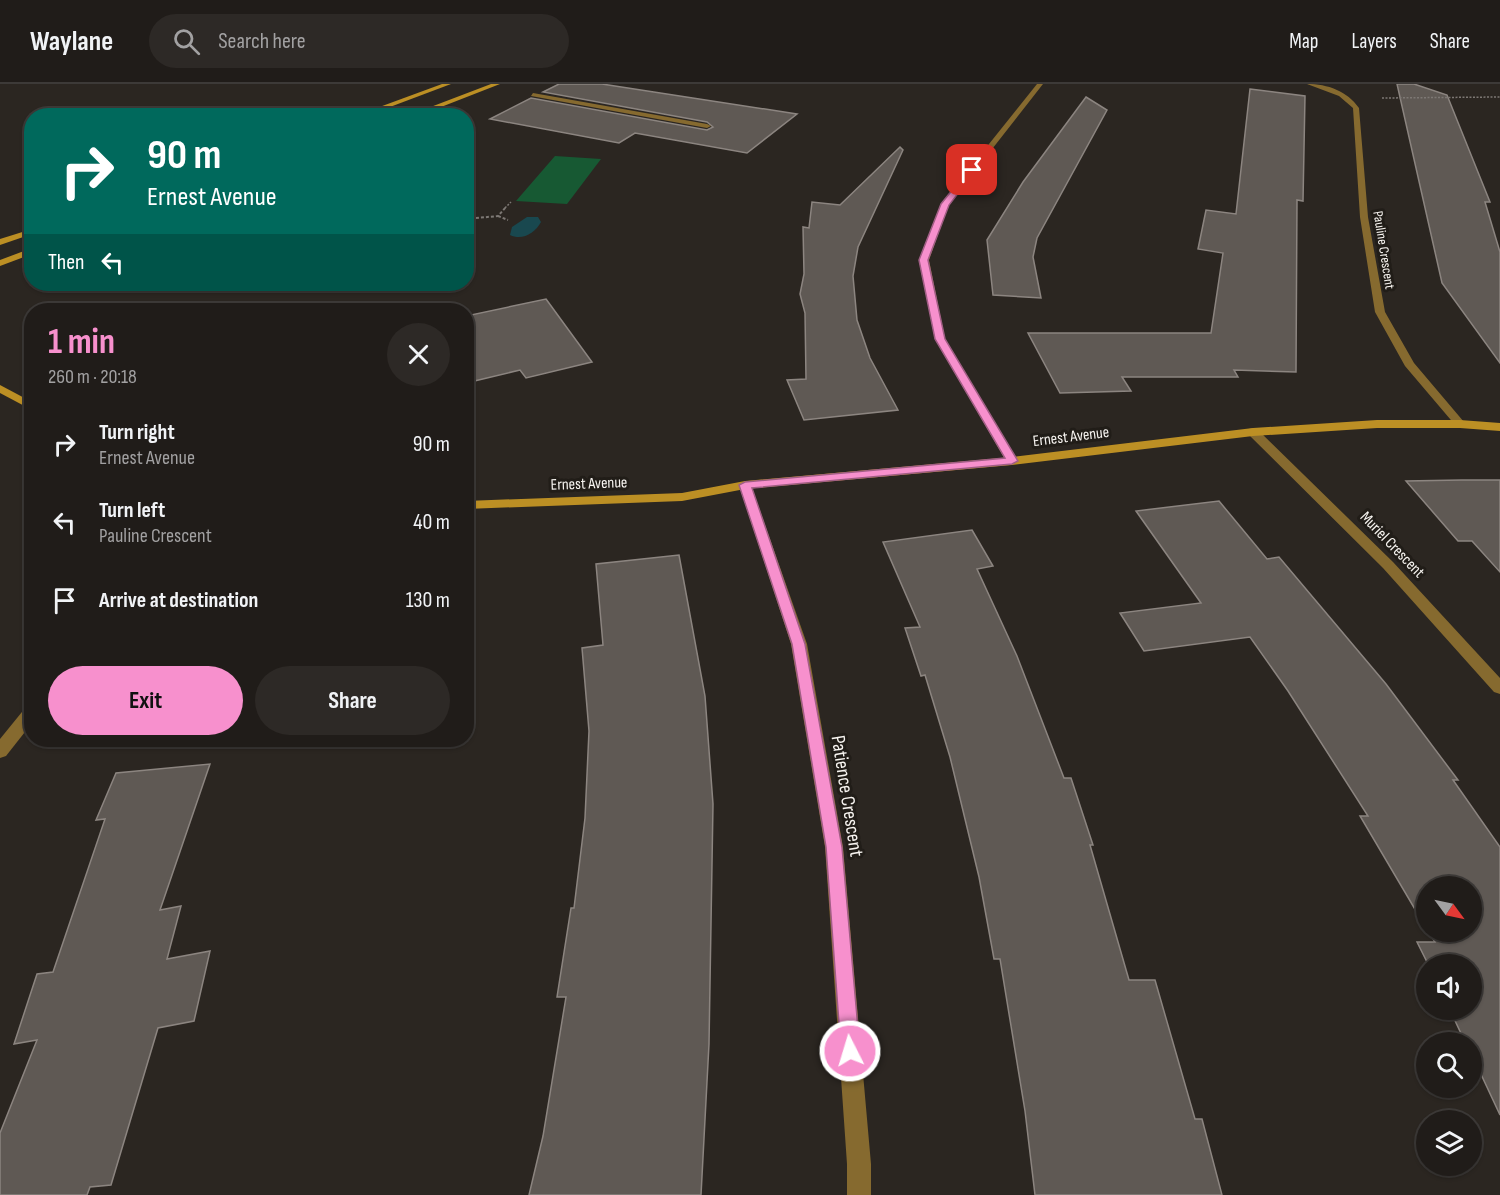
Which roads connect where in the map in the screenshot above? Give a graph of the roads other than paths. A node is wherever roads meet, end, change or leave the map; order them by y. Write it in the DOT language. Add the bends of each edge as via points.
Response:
graph roads {
  1 [pos="448,84"];
  2 [pos="497,84"];
  3 [pos="1040,84"];
  4 [pos="1310,84"];
  5 [pos="533,95"];
  6 [pos="380,108"];
  7 [pos="432,108"];
  8 [pos="707,126"];
  9 [pos="24,234"];
  10 [pos="0,242"];
  11 [pos="24,255"];
  12 [pos="0,263"];
  13 [pos="0,388"];
  14 [pos="24,402"];
  15 [pos="1461,424"];
  16 [pos="1500,427"];
  17 [pos="1253,432"];
  18 [pos="1012,461"];
  19 [pos="745,485"];
  20 [pos="474,505"];
  21 [pos="1500,688"];
  22 [pos="24,721"];
  23 [pos="0,751"];
  24 [pos="859,1195"];
  1 -- 6 [label="street"];
  2 -- 7 [label="street"];
  3 -- 18 [label="street" via="945,204 924,260 940,339"];
  4 -- 15 [label="street, Pauline Crescent" via="1349,98 1356,108 1364,217 1380,312 1408,364"];
  5 -- 8 [label="street"];
  9 -- 10 [label="street"];
  11 -- 12 [label="street"];
  13 -- 14 [label="street"];
  15 -- 16 [label="street, Ernest Avenue"];
  15 -- 17 [label="street, Ernest Avenue" via="1377,424"];
  17 -- 18 [label="street, Ernest Avenue"];
  17 -- 21 [label="street, Muriel Crescent" via="1388,566"];
  18 -- 19 [label="street, Ernest Avenue"];
  19 -- 20 [label="street, Ernest Avenue" via="682,497"];
  19 -- 24 [label="street, Patience Crescent" via="799,644 834,847"];
  22 -- 23 [label="street"];
}
